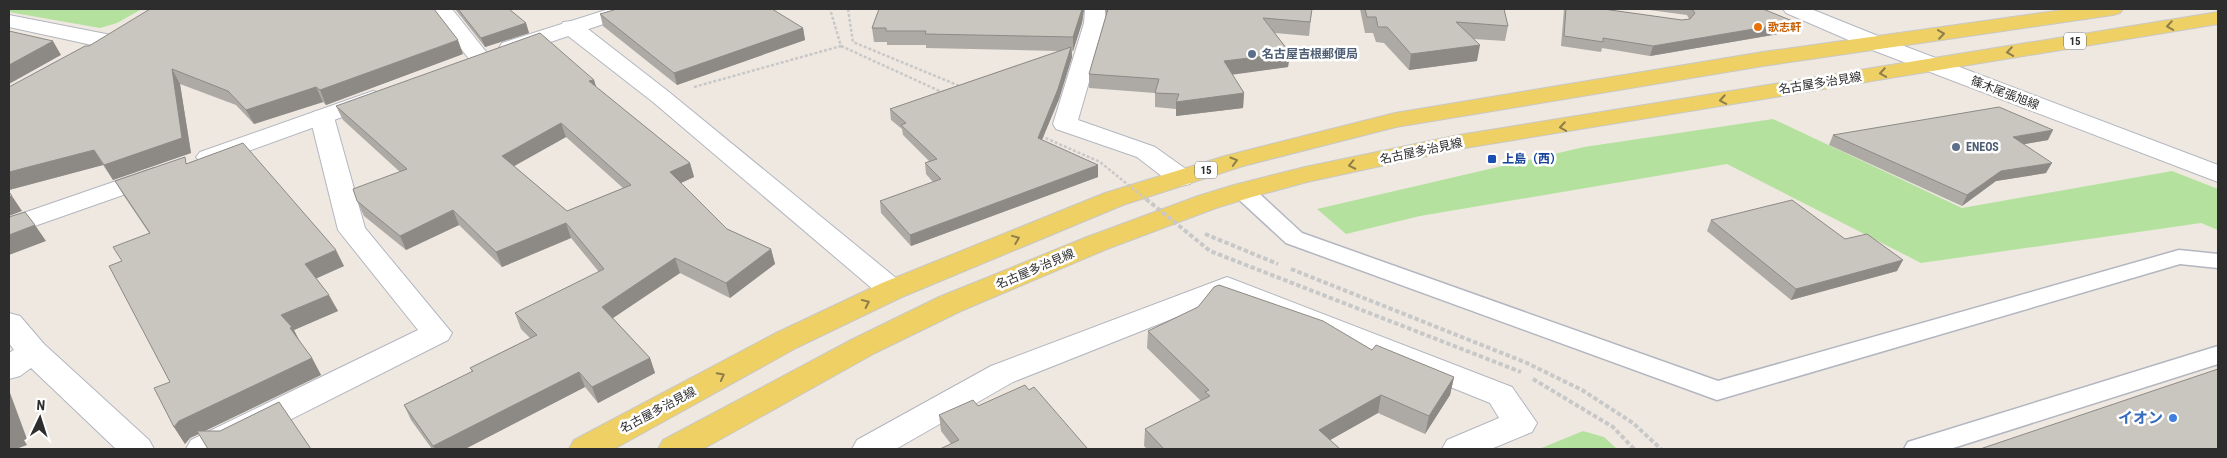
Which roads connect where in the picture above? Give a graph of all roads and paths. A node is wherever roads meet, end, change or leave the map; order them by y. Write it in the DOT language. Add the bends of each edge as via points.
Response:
graph roads {
  1 [pos="441,9"];
  2 [pos="629,9"];
  3 [pos="830,9"];
  4 [pos="848,9"];
  5 [pos="1095,9"];
  6 [pos="1793,9"];
  7 [pos="2114,9"];
  8 [pos="2218,18"];
  9 [pos="9,21"];
  10 [pos="571,27"];
  11 [pos="1875,43"];
  12 [pos="841,46"];
  13 [pos="82,54"];
  14 [pos="1932,65"];
  15 [pos="965,88"];
  16 [pos="396,89"];
  17 [pos="948,94"];
  18 [pos="661,97"];
  19 [pos="322,117"];
  20 [pos="1038,134"];
  21 [pos="2218,174"];
  22 [pos="1181,178"];
  23 [pos="1243,191"];
  24 [pos="1183,211"];
  25 [pos="9,227"];
  26 [pos="2218,261"];
  27 [pos="1280,265"];
  28 [pos="1289,269"];
  29 [pos="892,290"];
  30 [pos="9,323"];
  31 [pos="2218,356"];
  32 [pos="21,360"];
  33 [pos="137,449"];
  34 [pos="202,449"];
  35 [pos="586,449"];
  36 [pos="675,449"];
  37 [pos="869,449"];
  38 [pos="1459,449"];
  39 [pos="1634,449"];
  40 [pos="1661,449"];
  41 [pos="1918,449"];
  1 -- 10 [label="street" via="471,61"];
  2 -- 10 [label="street"];
  3 -- 12 [label="path"];
  4 -- 15 [label="path" via="853,42"];
  5 -- 22 [label="street" via="1095,23 1065,124 1146,152"];
  6 -- 11 [label="street, 篠木尾張旭線"];
  11 -- 7 [label="main road, 名古屋多治見線 / 15, one-way"];
  8 -- 14 [label="main road, 名古屋多治見線 / 15, one-way"];
  9 -- 13 [label="street" via="114,36"];
  10 -- 18 [label="street"];
  11 -- 14 [label="street, 篠木尾張旭線"];
  22 -- 11 [label="main road, 名古屋多治見線 / 15, one-way" via="1234,161 1395,120"];
  12 -- 17 [label="path, bridge"];
  12 -- 18 [label="path"];
  14 -- 21 [label="street, 篠木尾張旭線"];
  14 -- 23 [label="main road, 名古屋多治見線 / 15, one-way" via="1459,142"];
  16 -- 19 [label="street"];
  18 -- 29 [label="street"];
  19 -- 25 [label="street"];
  19 -- 34 [label="street" via="352,230 436,333"];
  20 -- 39 [label="path, bridge" via="1100,162 1210,251 1521,372 1613,427"];
  29 -- 22 [label="main road, 名古屋多治見線 / 15, one-way" via="1114,198"];
  23 -- 24 [label="main road, 名古屋多治見線 / 15"];
  23 -- 26 [label="lane" via="1294,238 1717,391 2179,257"];
  24 -- 27 [label="path" via="1207,236"];
  24 -- 36 [label="main road, 名古屋多治見線 / 15" via="950,304 864,346"];
  28 -- 40 [label="path" via="1527,363 1582,390 1633,423"];
  35 -- 29 [label="main road, 名古屋多治見線 / 15, one-way" via="787,340"];
  30 -- 32 [label="street"];
  31 -- 41 [label="lane"];
  32 -- 33 [label="street"];
  37 -- 38 [label="street" via="1002,374 1227,286 1501,396 1520,423"];
}
